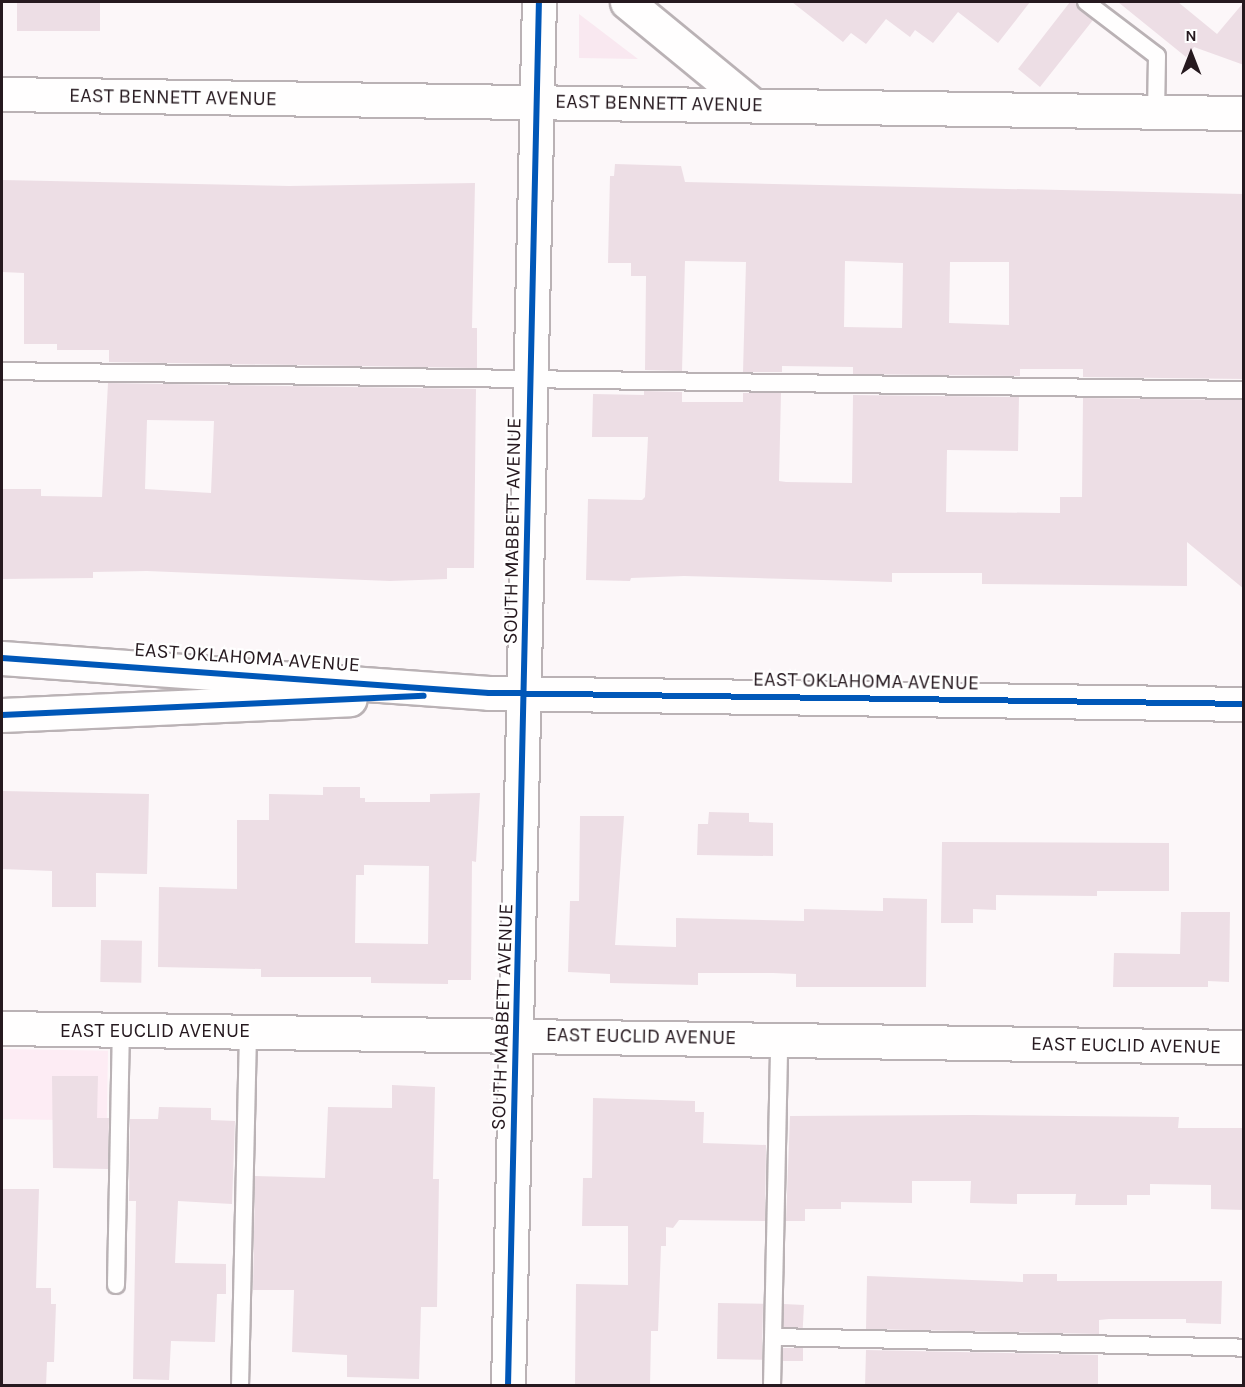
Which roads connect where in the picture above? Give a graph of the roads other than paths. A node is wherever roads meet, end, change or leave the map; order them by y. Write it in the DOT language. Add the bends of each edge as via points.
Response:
graph roads {
  1 [pos="539,2"];
  2 [pos="627,2"];
  3 [pos="1086,2"];
  4 [pos="2,94"];
  5 [pos="535,101"];
  6 [pos="751,104"];
  7 [pos="1156,112"];
  8 [pos="1244,113"];
  9 [pos="2,371"];
  10 [pos="531,378"];
  11 [pos="1244,390"];
  12 [pos="2,658"];
  13 [pos="489,693"];
  14 [pos="526,693"];
  15 [pos="1244,704"];
  16 [pos="2,715"];
  17 [pos="2,1028"];
  18 [pos="121,1030"];
  19 [pos="248,1030"];
  20 [pos="518,1034"];
  21 [pos="779,1039"];
  22 [pos="1244,1047"];
  23 [pos="116,1285"];
  24 [pos="774,1337"];
  25 [pos="1244,1348"];
  26 [pos="240,1386"];
  27 [pos="508,1386"];
  28 [pos="772,1386"];
  1 -- 5 [label="street, SOUTH MABBETT AVENUE"];
  2 -- 6 [label="street"];
  3 -- 7 [label="lane" via="1157,56"];
  4 -- 5 [label="street, EAST BENNETT AVENUE"];
  5 -- 6 [label="street, EAST BENNETT AVENUE"];
  5 -- 10 [label="street, SOUTH MABBETT AVENUE"];
  6 -- 7 [label="street, EAST BENNETT AVENUE"];
  7 -- 8 [label="street, EAST BENNETT AVENUE"];
  9 -- 10 [label="lane"];
  10 -- 11 [label="lane"];
  10 -- 14 [label="street, SOUTH MABBETT AVENUE"];
  12 -- 13 [label="street, EAST OKLAHOMA AVENUE"];
  13 -- 14 [label="street, EAST OKLAHOMA AVENUE"];
  13 -- 16 [label="street, EAST OKLAHOMA AVENUE"];
  14 -- 15 [label="street, EAST OKLAHOMA AVENUE"];
  14 -- 20 [label="street, SOUTH MABBETT AVENUE"];
  17 -- 18 [label="street, EAST EUCLID AVENUE"];
  18 -- 19 [label="street, EAST EUCLID AVENUE"];
  18 -- 23 [label="lane"];
  19 -- 20 [label="street, EAST EUCLID AVENUE"];
  19 -- 26 [label="lane"];
  20 -- 21 [label="street, EAST EUCLID AVENUE"];
  20 -- 27 [label="street, SOUTH MABBETT AVENUE"];
  21 -- 22 [label="street, EAST EUCLID AVENUE"];
  21 -- 24 [label="lane"];
  24 -- 25 [label="lane"];
  24 -- 28 [label="lane"];
}
